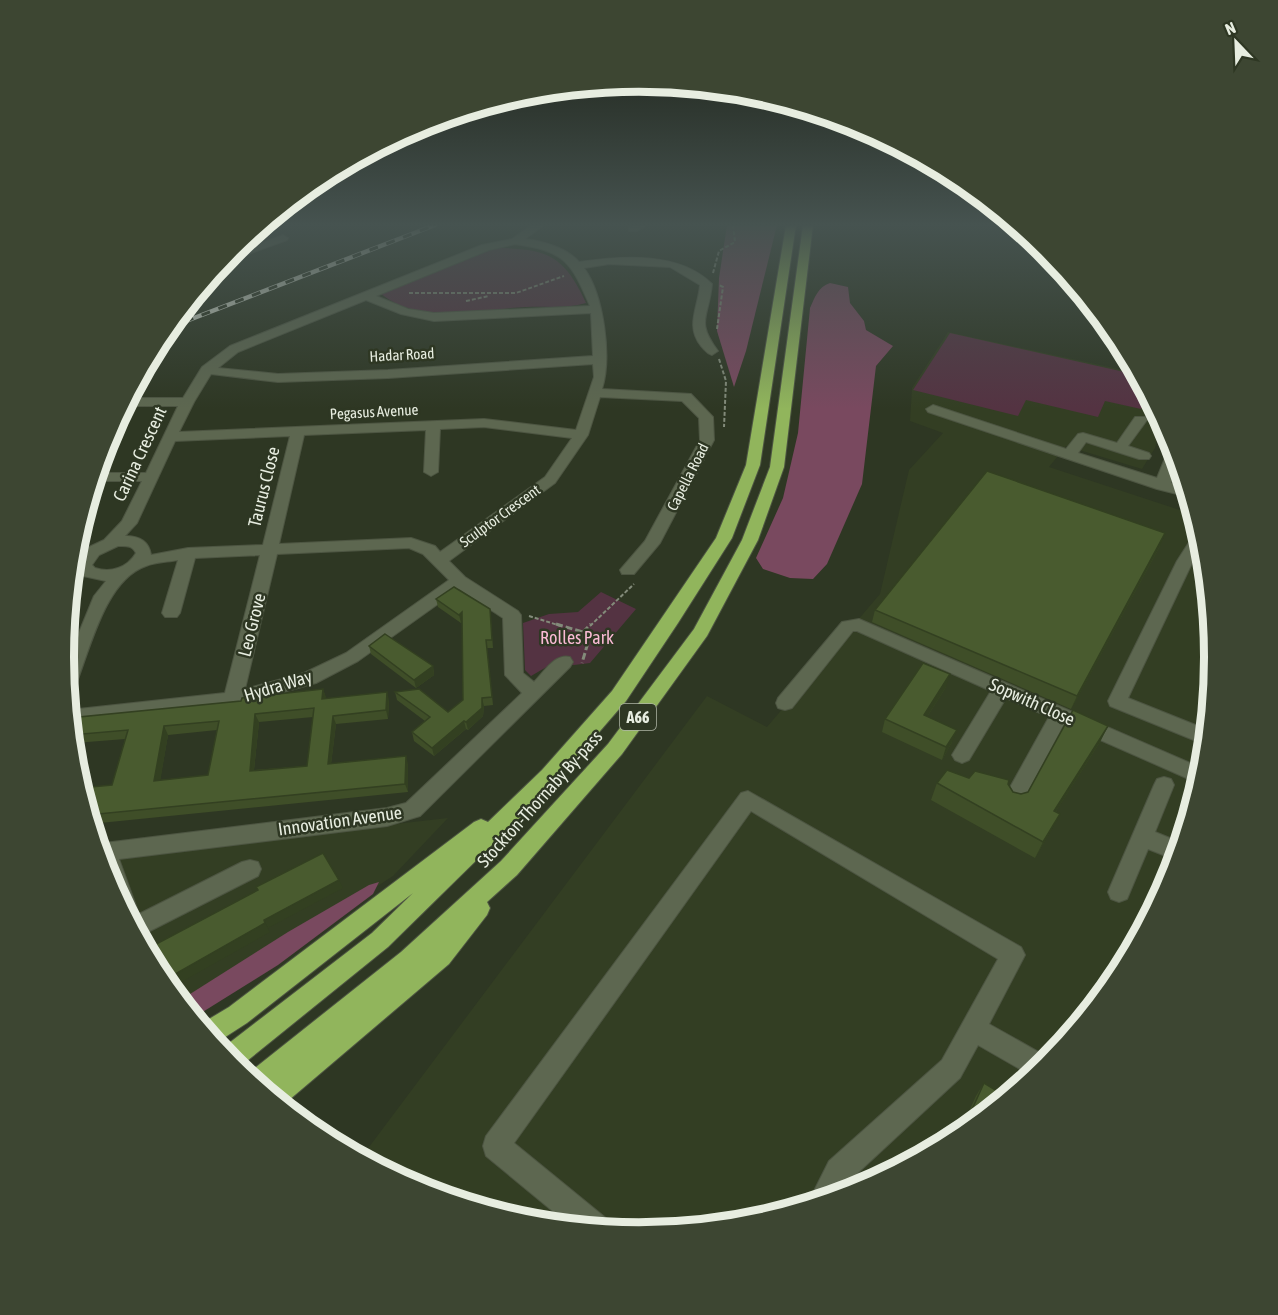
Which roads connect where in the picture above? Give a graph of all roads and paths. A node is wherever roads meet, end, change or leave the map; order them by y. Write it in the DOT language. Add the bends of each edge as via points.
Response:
graph roads {
  1 [pos="387,286"];
  2 [pos="534,286"];
  3 [pos="587,286"];
  4 [pos="706,286"];
  5 [pos="781,286"];
  6 [pos="800,286"];
  7 [pos="408,293"];
  8 [pos="365,295"];
  9 [pos="597,309"];
  10 [pos="712,351"];
  11 [pos="600,360"];
  12 [pos="207,370"];
  13 [pos="595,393"];
  14 [pos="135,402"];
  15 [pos="187,402"];
  16 [pos="933,409"];
  17 [pos="1140,420"];
  18 [pos="433,426"];
  19 [pos="298,433"];
  20 [pos="581,435"];
  21 [pos="169,437"];
  22 [pos="1120,448"];
  23 [pos="1069,455"];
  24 [pos="1144,456"];
  25 [pos="1170,465"];
  26 [pos="431,472"];
  27 [pos="104,477"];
  28 [pos="150,477"];
  29 [pos="1162,486"];
  30 [pos="1179,490"];
  31 [pos="129,523"];
  32 [pos="110,543"];
  33 [pos="1194,547"];
  34 [pos="268,550"];
  35 [pos="139,551"];
  36 [pos="184,553"];
  37 [pos="82,559"];
  38 [pos="440,559"];
  39 [pos="82,562"];
  40 [pos="628,570"];
  41 [pos="122,573"];
  42 [pos="99,576"];
  43 [pos="459,581"];
  44 [pos="102,596"];
  45 [pos="171,613"];
  46 [pos="512,615"];
  47 [pos="74,662"];
  48 [pos="564,662"];
  49 [pos="1002,689"];
  50 [pos="534,693"];
  51 [pos="233,699"];
  52 [pos="785,703"];
  53 [pos="1060,714"];
  54 [pos="77,716"];
  55 [pos="1199,735"];
  56 [pos="962,755"];
  57 [pos="1193,773"];
  58 [pos="549,776"];
  59 [pos="1164,785"];
  60 [pos="1013,800"];
  61 [pos="1143,837"];
  62 [pos="1170,848"];
  63 [pos="108,850"];
  64 [pos="509,868"];
  65 [pos="250,869"];
  66 [pos="1119,892"];
  67 [pos="141,925"];
  68 [pos="973,1028"];
  69 [pos="214,1030"];
  70 [pos="236,1054"];
  71 [pos="1033,1063"];
  72 [pos="262,1079"];
  73 [pos="278,1093"];
  74 [pos="829,1190"];
  75 [pos="586,1220"];
  1 -- 8 [label="street, Carina Crescent"];
  2 -- 7 [label="path" via="516,293"];
  3 -- 9 [label="street, Sculptor Crescent"];
  4 -- 10 [label="street" via="706,298 697,318 698,335"];
  5 -- 58 [label="highway, Stockton-Thornaby By-pass / A66" via="753,465 724,538 619,696"];
  6 -- 64 [label="highway, Stockton-Thornaby By-pass / A66" via="777,467 750,540 701,632 615,749"];
  8 -- 9 [label="street" via="405,312 434,317"];
  8 -- 12 [label="street, Carina Crescent" via="234,349"];
  9 -- 11 [label="street, Sculptor Crescent"];
  11 -- 12 [label="street, Hadar Road" via="278,378"];
  11 -- 13 [label="street, Sculptor Crescent"];
  12 -- 15 [label="street, Carina Crescent"];
  13 -- 20 [label="street, Sculptor Crescent"];
  13 -- 40 [label="street, Capella Road" via="686,397 706,417 707,440 652,543"];
  14 -- 15 [label="street, Carina Crescent"];
  15 -- 21 [label="street, Carina Crescent"];
  16 -- 23 [label="street"];
  17 -- 22 [label="street"];
  18 -- 19 [label="street, Pegasus Avenue"];
  18 -- 20 [label="street, Pegasus Avenue" via="484,423"];
  18 -- 26 [label="street"];
  19 -- 21 [label="street, Pegasus Avenue"];
  19 -- 34 [label="street, Taurus Close"];
  20 -- 38 [label="street, Sculptor Crescent" via="550,480"];
  21 -- 28 [label="street, Carina Crescent"];
  22 -- 23 [label="street" via="1083,436"];
  22 -- 24 [label="street"];
  23 -- 29 [label="street"];
  25 -- 29 [label="street"];
  27 -- 28 [label="street"];
  28 -- 31 [label="street, Carina Crescent"];
  29 -- 30 [label="street"];
  31 -- 32 [label="street, Carina Crescent"];
  31 -- 35 [label="street, Carina Crescent"];
  32 -- 35 [label="street, Sculptor Crescent"];
  32 -- 37 [label="street"];
  33 -- 55 [label="street" via="1117,701"];
  34 -- 36 [label="street, Sculptor Crescent"];
  34 -- 38 [label="street, Sculptor Crescent" via="411,543"];
  34 -- 51 [label="street, Leo Grove"];
  35 -- 36 [label="street, Sculptor Crescent"];
  35 -- 41 [label="street"];
  36 -- 45 [label="street"];
  38 -- 43 [label="street, Sculptor Crescent"];
  39 -- 42 [label="street" via="89,572"];
  41 -- 42 [label="street"];
  41 -- 44 [label="street"];
  42 -- 44 [label="street"];
  43 -- 46 [label="street"];
  43 -- 51 [label="street, Hydra Way" via="352,657 310,678"];
  44 -- 47 [label="street"];
  46 -- 48 [label="path" via="531,616 583,632 585,660 578,668"];
  46 -- 50 [label="street" via="514,675"];
  48 -- 50 [label="street, Innovation Avenue"];
  49 -- 52 [label="street, Sopwith Close" via="851,624"];
  49 -- 53 [label="street, Sopwith Close"];
  49 -- 56 [label="street"];
  50 -- 63 [label="street, Innovation Avenue" via="413,810 387,817"];
  51 -- 54 [label="street, Hydra Way"];
  53 -- 57 [label="street, Sopwith Close"];
  53 -- 60 [label="street"];
  58 -- 69 [label="highway, A66"];
  58 -- 70 [label="highway, Stockton-Thornaby By-pass / A66" via="380,940"];
  59 -- 61 [label="street"];
  61 -- 62 [label="street"];
  61 -- 66 [label="street"];
  64 -- 72 [label="highway, Stockton-Thornaby By-pass / A66" via="409,960"];
  64 -- 73 [label="highway, A66" via="441,956"];
  65 -- 67 [label="street"];
  68 -- 71 [label="street"];
  68 -- 74 [label="street" via="951,1069 839,1171"];
  68 -- 75 [label="street" via="1013,955 747,799 496,1146"];
}
